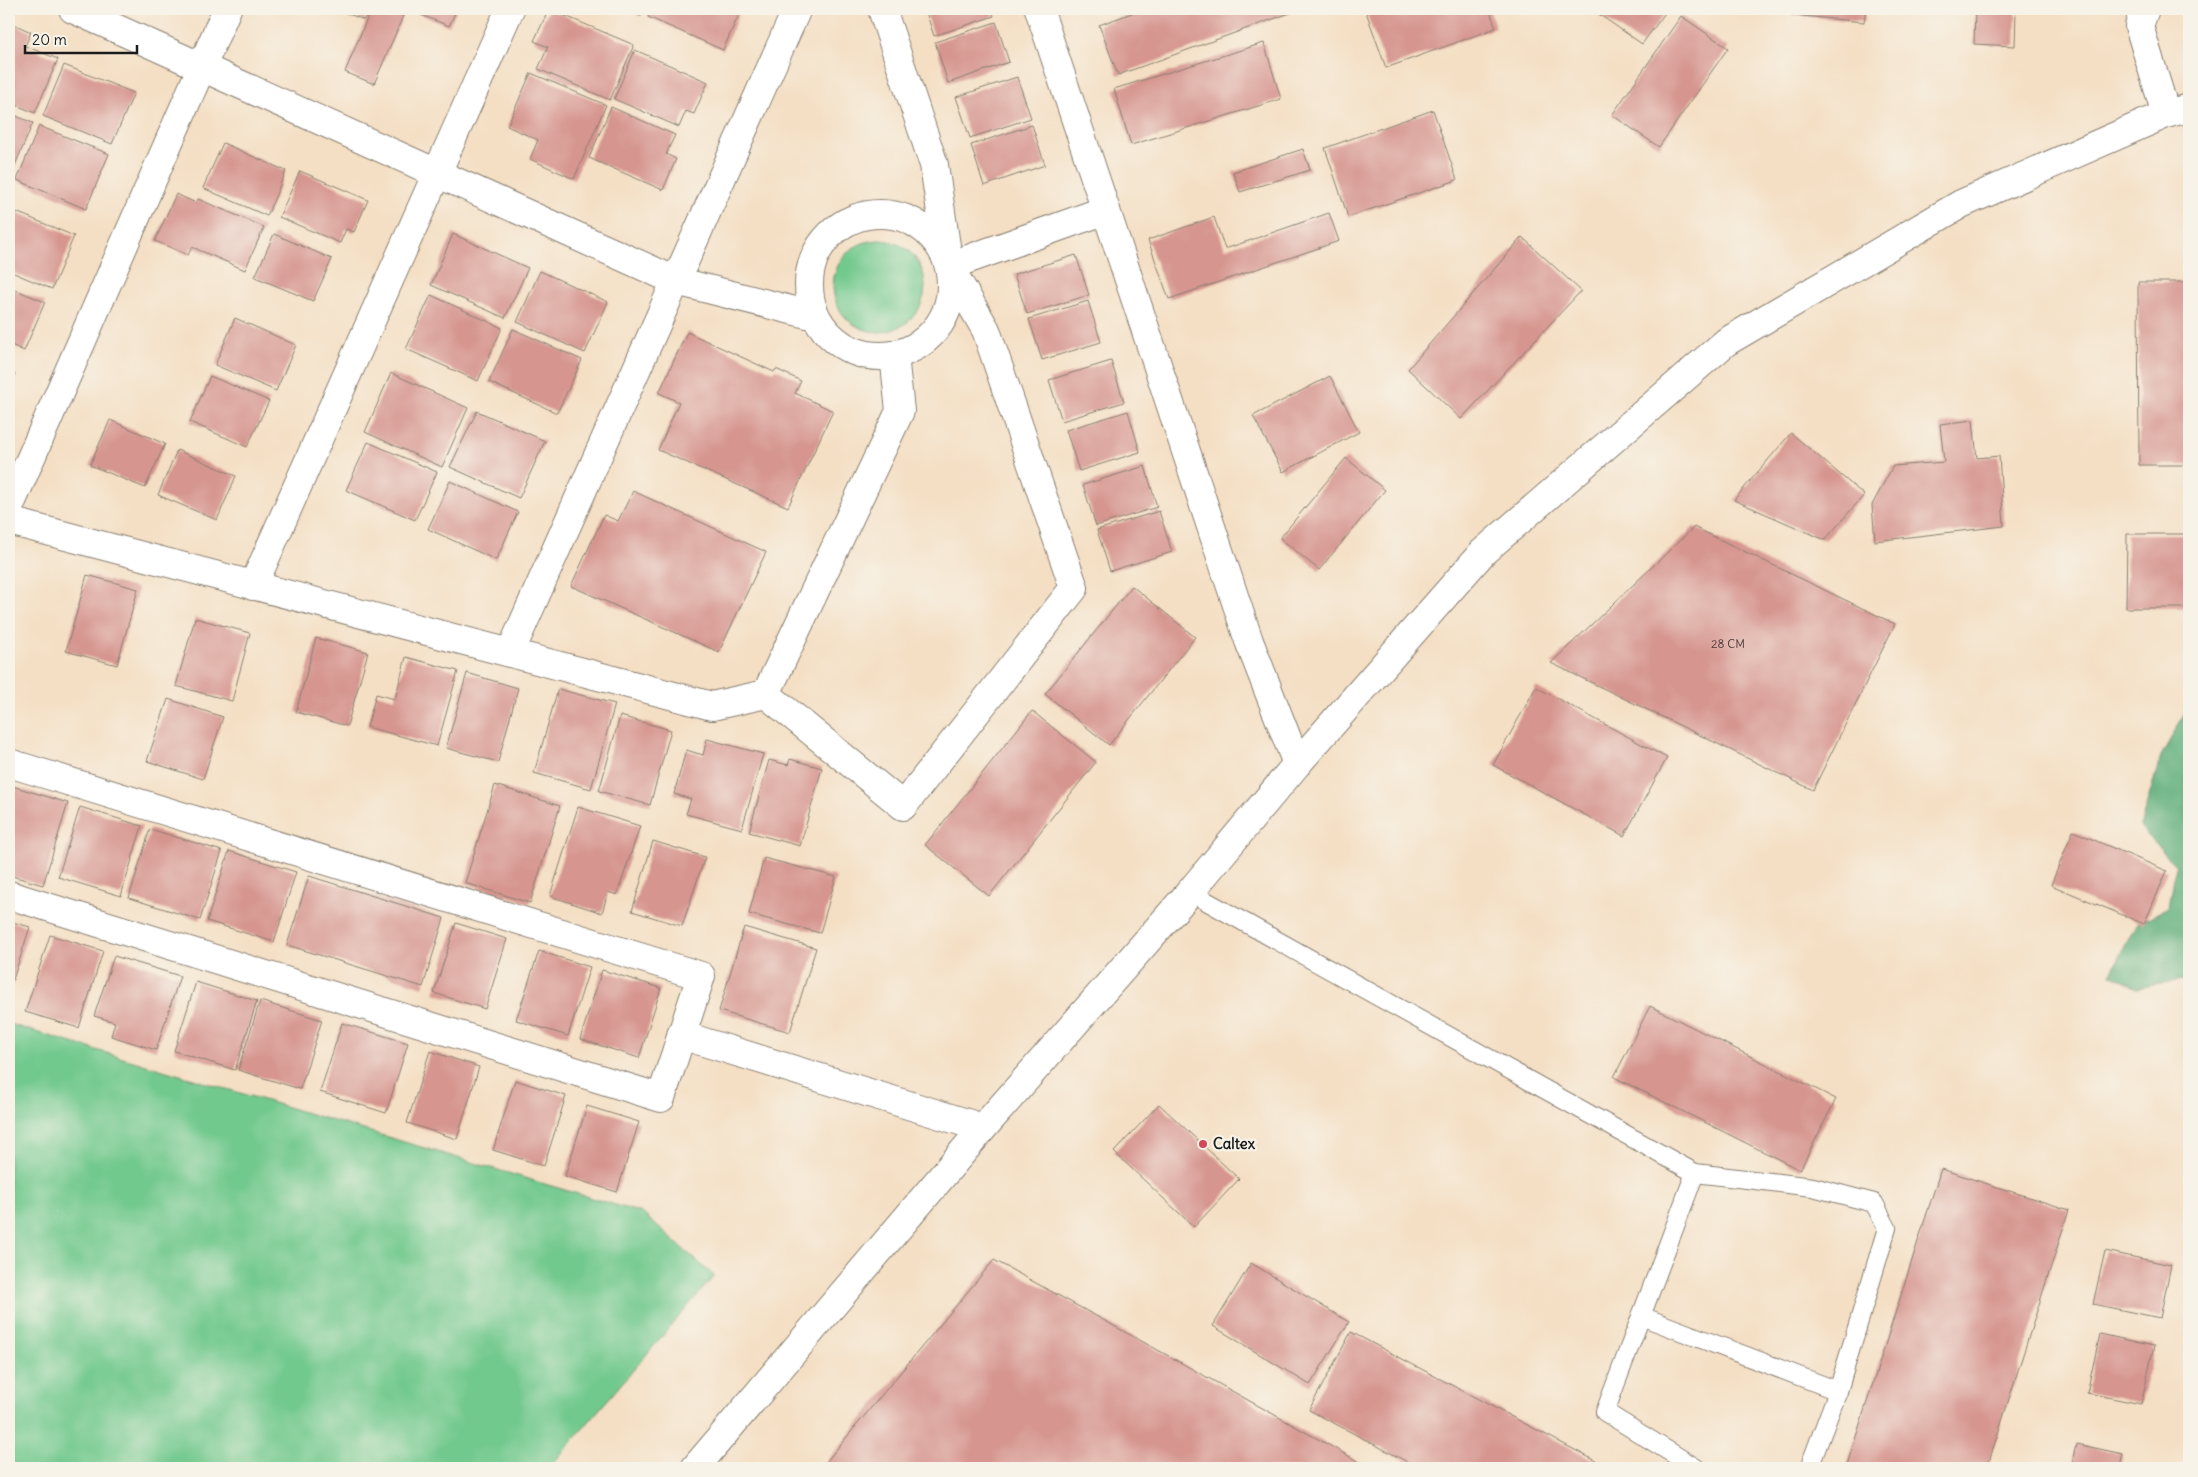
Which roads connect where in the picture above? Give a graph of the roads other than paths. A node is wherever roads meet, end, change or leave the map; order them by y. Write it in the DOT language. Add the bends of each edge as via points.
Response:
graph roads {
  1 [pos="73,9"];
  2 [pos="227,9"];
  3 [pos="510,9"];
  4 [pos="797,9"];
  5 [pos="882,9"];
  6 [pos="1039,9"];
  7 [pos="2145,9"];
  8 [pos="202,67"];
  9 [pos="2178,111"];
  10 [pos="437,174"];
  11 [pos="1106,210"];
  12 [pos="949,266"];
  13 [pos="676,281"];
  14 [pos="815,316"];
  15 [pos="894,355"];
  16 [pos="9,508"];
  17 [pos="9,521"];
  18 [pos="253,586"];
  19 [pos="510,653"];
  20 [pos="766,694"];
  21 [pos="9,762"];
  22 [pos="1297,764"];
  23 [pos="1190,892"];
  24 [pos="9,895"];
  25 [pos="682,1035"];
  26 [pos="983,1128"];
  27 [pos="1694,1173"];
  28 [pos="1641,1316"];
  29 [pos="1838,1391"];
  30 [pos="694,1468"];
  31 [pos="1696,1468"];
  32 [pos="1809,1468"];
  1 -- 8 [label="street"];
  2 -- 8 [label="street"];
  3 -- 10 [label="street"];
  4 -- 13 [label="street"];
  5 -- 12 [label="street" via="934,165"];
  6 -- 11 [label="street"];
  7 -- 9 [label="street" via="2139,26"];
  8 -- 10 [label="street"];
  8 -- 16 [label="street"];
  9 -- 22 [label="street" via="1960,204 1726,342 1483,552"];
  10 -- 13 [label="street"];
  10 -- 18 [label="street"];
  11 -- 12 [label="street"];
  11 -- 22 [label="street" via="1249,642"];
  12 -- 14 [label="street" via="939,245 922,228 901,217 878,214 855,219 834,230 819,248 810,270 809,293"];
  12 -- 15 [label="street" via="951,295 941,322 921,344"];
  12 -- 20 [label="street" via="986,330 1074,588 904,806"];
  13 -- 14 [label="street"];
  13 -- 19 [label="street"];
  14 -- 15 [label="street" via="828,335 848,349 870,356"];
  15 -- 20 [label="street" via="900,411"];
  17 -- 18 [label="street"];
  18 -- 19 [label="street"];
  19 -- 20 [label="street" via="712,706"];
  21 -- 25 [label="street" via="701,976"];
  22 -- 23 [label="street"];
  23 -- 26 [label="street"];
  23 -- 27 [label="lane"];
  24 -- 25 [label="street" via="660,1098"];
  25 -- 26 [label="street"];
  26 -- 30 [label="street"];
  27 -- 28 [label="lane"];
  27 -- 29 [label="lane" via="1813,1187 1874,1203 1887,1228"];
  28 -- 29 [label="lane"];
  28 -- 31 [label="lane" via="1605,1412"];
  29 -- 32 [label="lane"];
}
